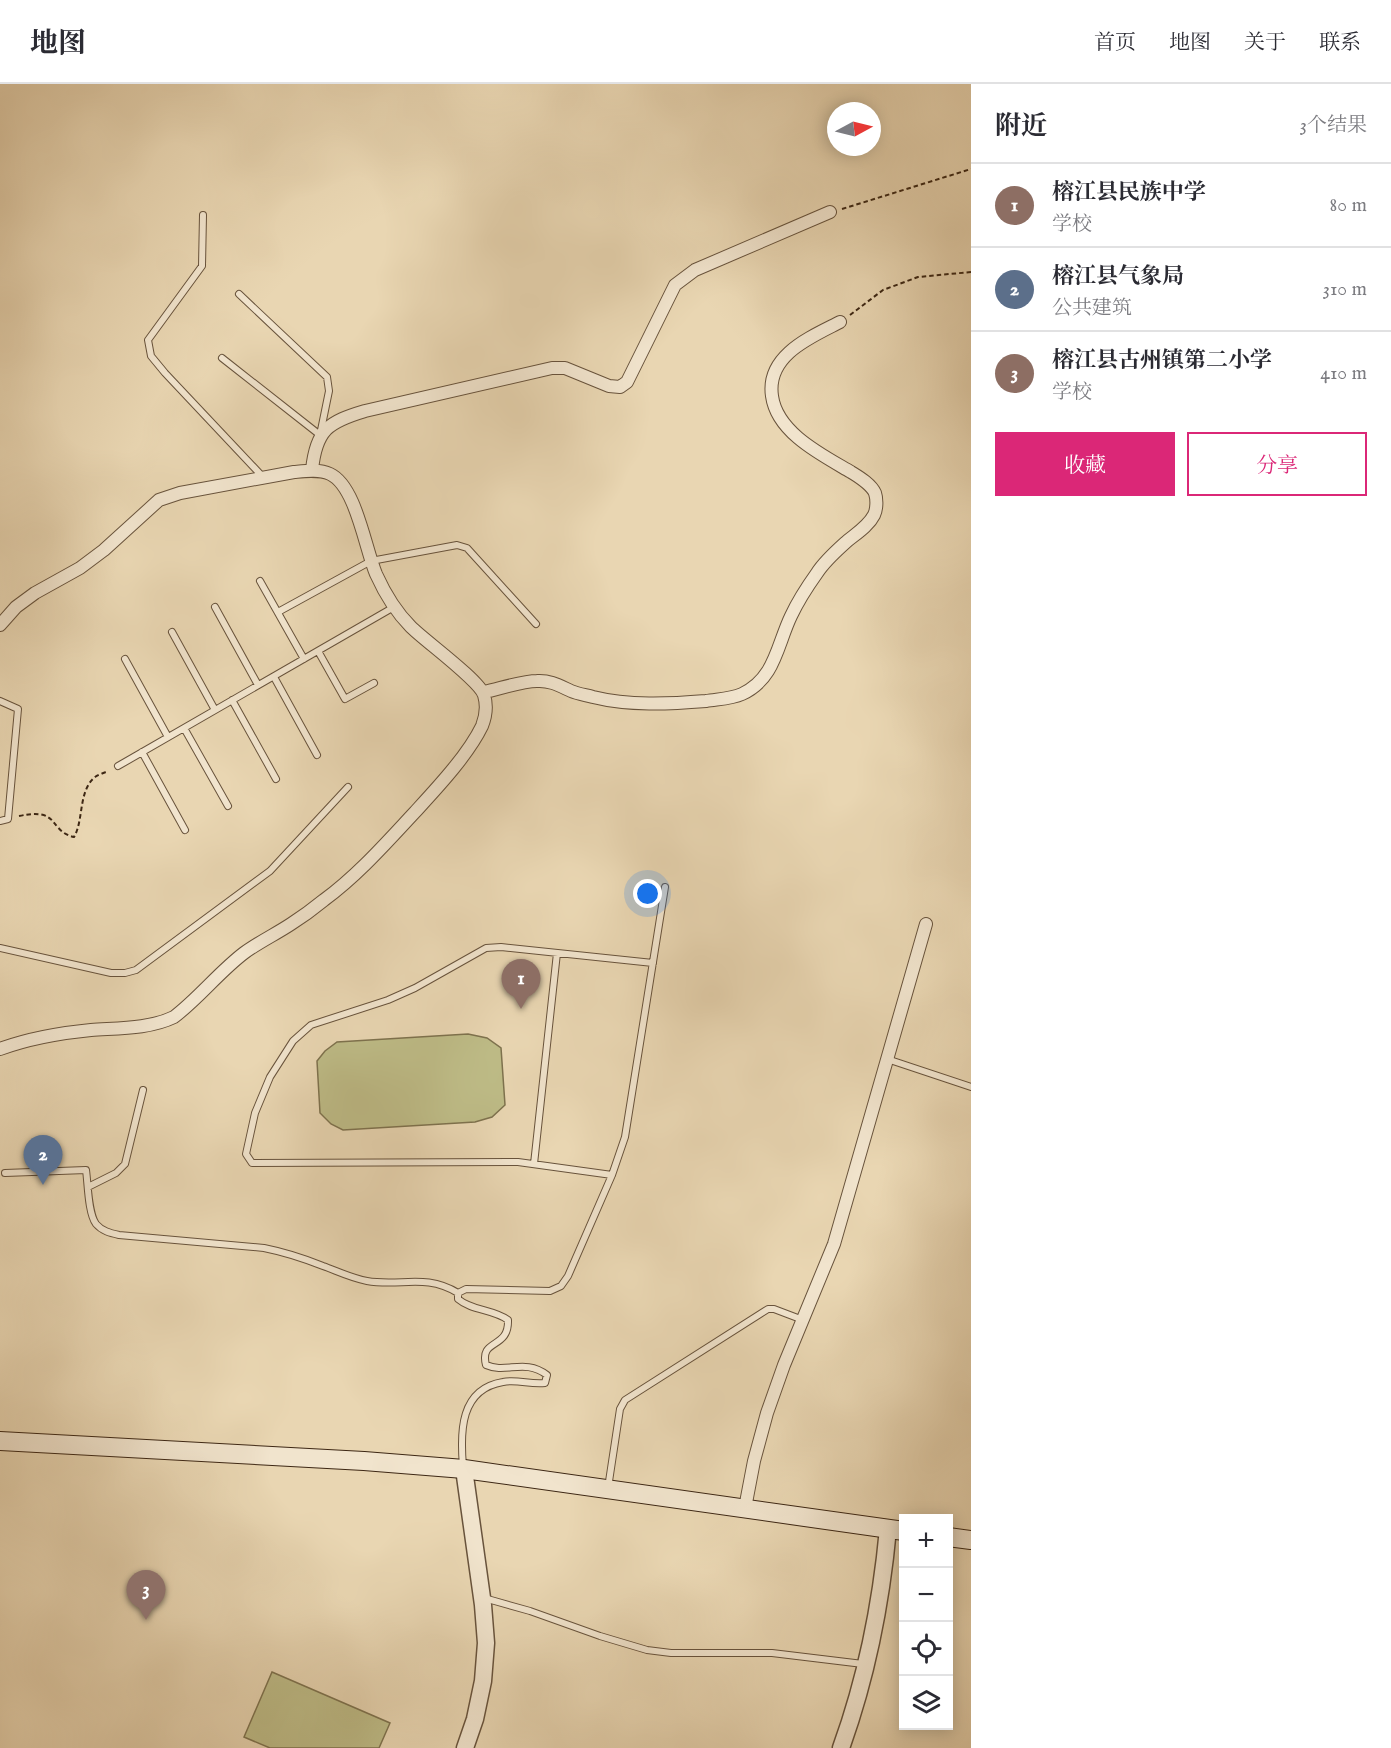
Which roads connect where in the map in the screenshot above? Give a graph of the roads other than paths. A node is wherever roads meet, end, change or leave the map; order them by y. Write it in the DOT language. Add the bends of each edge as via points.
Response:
graph roads {
  1 [pos="830,212"];
  2 [pos="203,215"];
  3 [pos="238,294"];
  4 [pos="840,322"];
  5 [pos="222,357"];
  6 [pos="320,435"];
  7 [pos="312,470"];
  8 [pos="264,477"];
  9 [pos="371,561"];
  10 [pos="260,581"];
  11 [pos="215,607"];
  12 [pos="394,608"];
  13 [pos="278,612"];
  14 [pos="536,624"];
  15 [pos="0,625"];
  16 [pos="172,632"];
  17 [pos="318,651"];
  18 [pos="125,659"];
  19 [pos="304,659"];
  20 [pos="274,677"];
  21 [pos="374,683"];
  22 [pos="258,686"];
  23 [pos="483,692"];
  24 [pos="232,700"];
  25 [pos="0,701"];
  26 [pos="215,710"];
  27 [pos="184,728"];
  28 [pos="168,737"];
  29 [pos="142,752"];
  30 [pos="317,755"];
  31 [pos="118,766"];
  32 [pos="276,779"];
  33 [pos="348,787"];
  34 [pos="228,806"];
  35 [pos="0,821"];
  36 [pos="185,830"];
  37 [pos="665,887"];
  38 [pos="926,924"];
  39 [pos="0,948"];
  40 [pos="556,953"];
  41 [pos="653,963"];
  42 [pos="0,1048"];
  43 [pos="887,1059"];
  44 [pos="971,1087"];
  45 [pos="143,1090"];
  46 [pos="534,1164"];
  47 [pos="5,1173"];
  48 [pos="612,1175"];
  49 [pos="88,1187"];
  50 [pos="458,1293"];
  51 [pos="802,1320"];
  52 [pos="0,1441"];
  53 [pos="464,1469"];
  54 [pos="608,1489"];
  55 [pos="745,1508"];
  56 [pos="896,1530"];
  57 [pos="953,1538"];
  58 [pos="971,1540"];
  59 [pos="482,1597"];
  60 [pos="867,1664"];
  61 [pos="465,1748"];
  62 [pos="841,1748"];
  1 -- 6 [label="street" via="695,270 675,285 627,382 620,387 565,368 552,368 365,411 336,421"];
  2 -- 8 [label="lane" via="202,266 148,340 151,356"];
  3 -- 6 [label="lane" via="327,377"];
  4 -- 23 [label="street" via="805,340 784,357 772,379 772,403 778,416 799,438 874,491 874,515 819,569 790,616 769,670 758,685 741,695 684,703 608,701 537,681"];
  5 -- 6 [label="lane"];
  6 -- 7 [label="street"];
  7 -- 8 [label="street"];
  7 -- 9 [label="street" via="330,474 344,484"];
  8 -- 15 [label="street" via="159,500 104,550 16,607"];
  9 -- 12 [label="street"];
  9 -- 13 [label="lane"];
  9 -- 14 [label="lane" via="457,545 467,548"];
  10 -- 13 [label="lane"];
  11 -- 22 [label="lane"];
  12 -- 17 [label="lane"];
  12 -- 23 [label="street"];
  13 -- 19 [label="lane"];
  16 -- 26 [label="lane"];
  17 -- 19 [label="lane"];
  17 -- 21 [label="lane" via="345,699"];
  18 -- 28 [label="lane"];
  19 -- 20 [label="lane"];
  20 -- 22 [label="lane"];
  20 -- 30 [label="lane"];
  22 -- 24 [label="lane"];
  23 -- 42 [label="street" via="487,709 460,759 383,847 326,899 244,953 174,1017 145,1026 45,1036"];
  24 -- 26 [label="lane"];
  24 -- 32 [label="lane"];
  25 -- 35 [label="lane" via="18,708 8,819"];
  26 -- 27 [label="lane"];
  27 -- 28 [label="lane"];
  27 -- 34 [label="lane"];
  28 -- 29 [label="lane"];
  29 -- 31 [label="lane"];
  29 -- 36 [label="lane"];
  33 -- 39 [label="lane" via="270,871 136,970 111,973"];
  37 -- 41 [label="lane"];
  38 -- 43 [label="street"];
  40 -- 41 [label="lane"];
  40 -- 46 [label="lane"];
  40 -- 46 [label="lane" via="486,948 397,996 310,1025 293,1041 270,1077 255,1113 246,1154 252,1163"];
  41 -- 48 [label="lane" via="625,1137"];
  43 -- 44 [label="lane"];
  43 -- 51 [label="street" via="834,1244"];
  45 -- 49 [label="lane" via="125,1164 117,1173"];
  46 -- 48 [label="lane"];
  47 -- 49 [label="lane" via="86,1170"];
  48 -- 50 [label="lane" via="561,1287 550,1291 466,1289"];
  49 -- 50 [label="lane" via="95,1223 105,1232 264,1248 357,1279 431,1282"];
  50 -- 53 [label="lane" via="458,1299 465,1305 508,1320 504,1337 487,1349 486,1365 523,1366 540,1369 547,1375 545,1383 534,1385 502,1382 483,1389 470,1402 463,1423"];
  51 -- 54 [label="lane" via="768,1309 625,1400 620,1409"];
  51 -- 55 [label="street" via="767,1413"];
  52 -- 53 [label="main road"];
  53 -- 54 [label="main road"];
  53 -- 59 [label="street"];
  54 -- 55 [label="main road"];
  55 -- 56 [label="main road"];
  56 -- 60 [label="street"];
  57 -- 58 [label="main road"];
  59 -- 60 [label="lane" via="647,1650 772,1653"];
  59 -- 61 [label="street" via="486,1643 483,1682"];
  60 -- 62 [label="street"];
}
